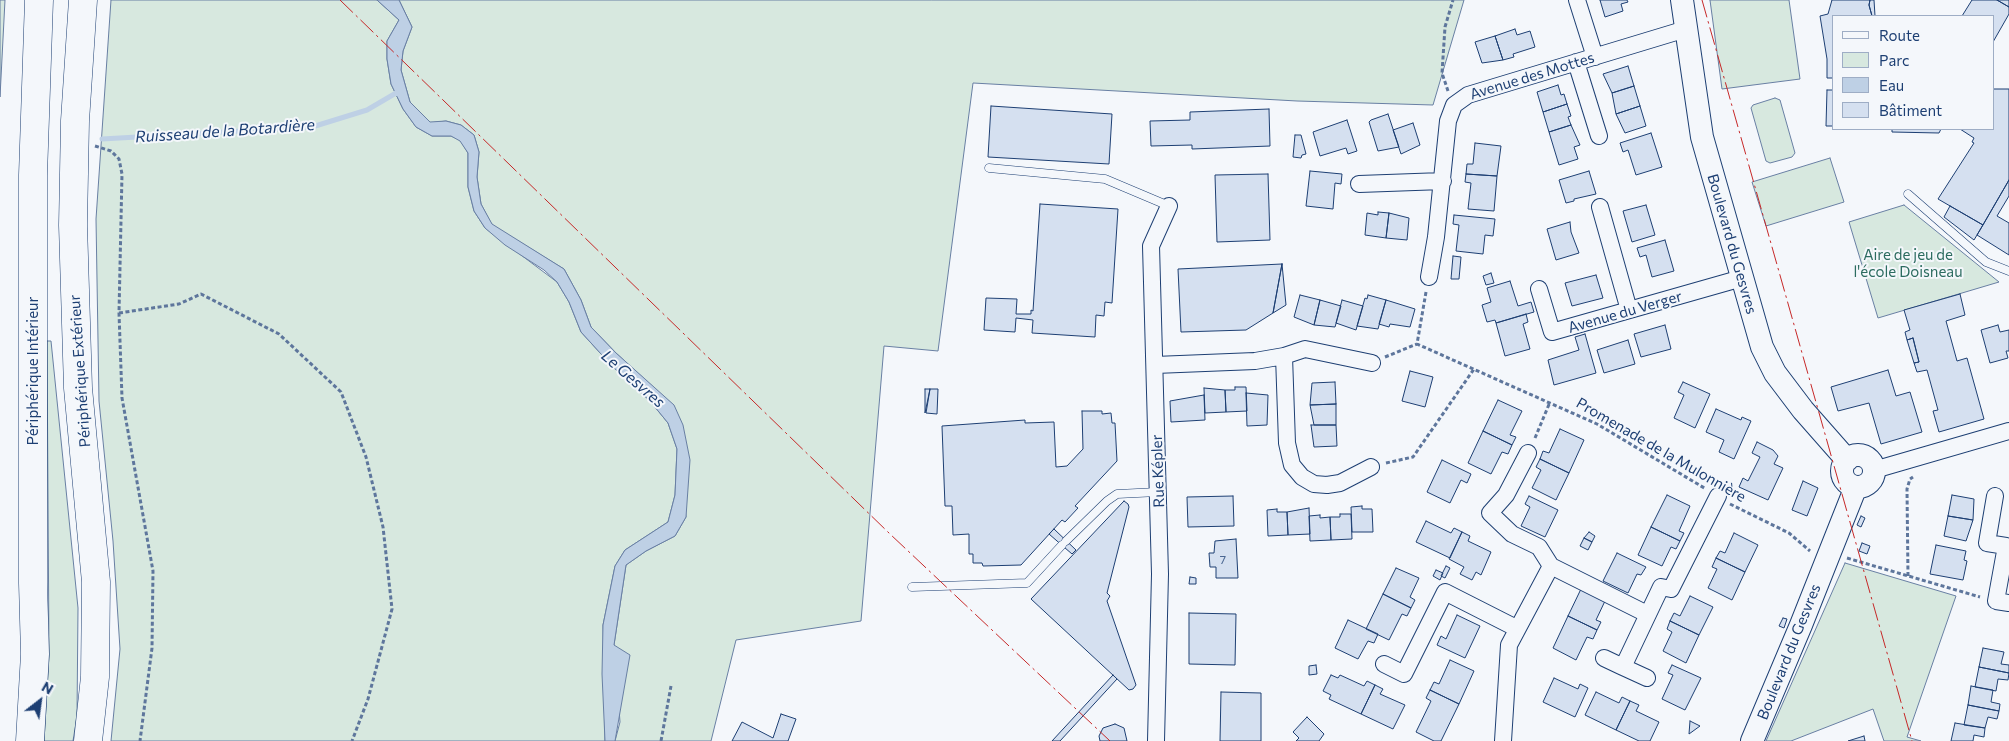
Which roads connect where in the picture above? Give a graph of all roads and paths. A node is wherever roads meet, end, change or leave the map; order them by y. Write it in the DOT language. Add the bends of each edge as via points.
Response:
graph roads {
  1 [pos="39,0"];
  2 [pos="83,0"];
  3 [pos="1453,0"];
  4 [pos="1577,0"];
  5 [pos="1682,0"];
  6 [pos="1686,29"];
  7 [pos="1595,57"];
  8 [pos="1576,62"];
  9 [pos="1454,105"];
  10 [pos="1599,136"];
  11 [pos="94,146"];
  12 [pos="988,168"];
  13 [pos="1442,182"];
  14 [pos="1359,184"];
  15 [pos="1908,194"];
  16 [pos="1169,206"];
  17 [pos="1600,207"];
  18 [pos="2009,271"];
  19 [pos="1429,277"];
  20 [pos="1742,278"];
  21 [pos="1539,289"];
  22 [pos="1628,310"];
  23 [pos="119,312"];
  24 [pos="1417,344"];
  25 [pos="1284,356"];
  26 [pos="1372,363"];
  27 [pos="1155,365"];
  28 [pos="1474,369"];
  29 [pos="1550,402"];
  30 [pos="2009,431"];
  31 [pos="1528,453"];
  32 [pos="1847,460"];
  33 [pos="1372,467"];
  34 [pos="1874,470"];
  35 [pos="1919,475"];
  36 [pos="1158,492"];
  37 [pos="1718,496"];
  38 [pos="1995,496"];
  39 [pos="1851,497"];
  40 [pos="2008,547"];
  41 [pos="1843,556"];
  42 [pos="1551,566"];
  43 [pos="1821,573"];
  44 [pos="1908,576"];
  45 [pos="33,583"];
  46 [pos="912,587"];
  47 [pos="2002,602"];
  48 [pos="1648,614"];
  49 [pos="1516,628"];
  50 [pos="1604,658"];
  51 [pos="1384,664"];
  52 [pos="1623,667"];
  53 [pos="1647,678"];
  54 [pos="671,686"];
  55 [pos="12,741"];
  56 [pos="30,741"];
  57 [pos="88,741"];
  58 [pos="140,741"];
  59 [pos="352,741"];
  60 [pos="661,741"];
  61 [pos="1156,741"];
  62 [pos="1503,741"];
  63 [pos="1752,741"];
  1 -- 45 [label="highway, Périphérique Intérieur" via="33,175"];
  2 -- 57 [label="highway, Périphérique Extérieur" via="75,121 73,233 78,388 96,582 95,677"];
  3 -- 9 [label="path" via="1446,27 1442,73"];
  4 -- 7 [label="street"];
  5 -- 6 [label="street, Boulevard du Gesvres"];
  6 -- 7 [label="street, Avenue des Mottes"];
  6 -- 20 [label="street, Boulevard du Gesvres" via="1702,138"];
  7 -- 8 [label="street, Avenue des Mottes"];
  8 -- 9 [label="street, Avenue des Mottes" via="1468,95"];
  8 -- 10 [label="street"];
  9 -- 13 [label="street, Avenue des Mottes" via="1448,121"];
  11 -- 23 [label="path" via="111,151 119,159 122,174"];
  12 -- 16 [label="lane" via="1105,179"];
  13 -- 14 [label="street"];
  13 -- 19 [label="street, Avenue des Mottes"];
  15 -- 18 [label="lane" via="1986,262"];
  16 -- 27 [label="street, Rue Képler" via="1151,246"];
  17 -- 22 [label="street"];
  19 -- 24 [label="path"];
  20 -- 22 [label="street, Avenue du Verger"];
  20 -- 32 [label="street, Boulevard du Gesvres" via="1762,347 1775,373"];
  21 -- 22 [label="street, Avenue du Verger" via="1552,332"];
  23 -- 58 [label="path" via="122,398 153,571 152,648"];
  23 -- 59 [label="path" via="180,304 201,294 279,334 341,392 366,456 383,526 392,609 368,698"];
  24 -- 26 [label="path"];
  24 -- 28 [label="path, Promenade de la Mulonnière"];
  25 -- 26 [label="street" via="1305,349"];
  25 -- 27 [label="street"];
  25 -- 33 [label="street" via="1287,443 1292,465 1302,477 1314,484 1327,485 1340,483"];
  27 -- 36 [label="street, Rue Képler"];
  28 -- 29 [label="path, Promenade de la Mulonnière"];
  28 -- 33 [label="path" via="1413,456"];
  29 -- 31 [label="path"];
  29 -- 37 [label="path, Promenade de la Mulonnière" via="1597,424"];
  30 -- 34 [label="street"];
  31 -- 42 [label="street" via="1506,495 1490,513 1512,534 1539,547"];
  32 -- 34 [label="street" via="1865,457 1872,462"];
  32 -- 39 [label="street" via="1843,477"];
  34 -- 39 [label="street" via="1870,483"];
  35 -- 44 [label="path" via="1910,478 1907,488"];
  36 -- 46 [label="lane" via="1117,494 1027,583"];
  36 -- 61 [label="street, Rue Képler" via="1160,574"];
  37 -- 43 [label="path, Promenade de la Mulonnière" via="1798,538 1811,555 1806,568"];
  37 -- 48 [label="street" via="1671,589 1661,587"];
  38 -- 40 [label="street" via="1987,543"];
  39 -- 43 [label="street, Boulevard du Gesvres"];
  40 -- 47 [label="street"];
  41 -- 44 [label="path"];
  42 -- 48 [label="street"];
  42 -- 49 [label="street"];
  43 -- 63 [label="street, Boulevard du Gesvres"];
  44 -- 47 [label="path"];
  45 -- 55 [label="highway" via="20,618 17,710"];
  45 -- 56 [label="highway, Périphérique Intérieur" via="34,692"];
  48 -- 52 [label="street"];
  49 -- 51 [label="street" via="1444,592 1404,674"];
  49 -- 62 [label="street" via="1509,645"];
  50 -- 52 [label="street"];
  52 -- 53 [label="street"];
  54 -- 60 [label="path"];
}
